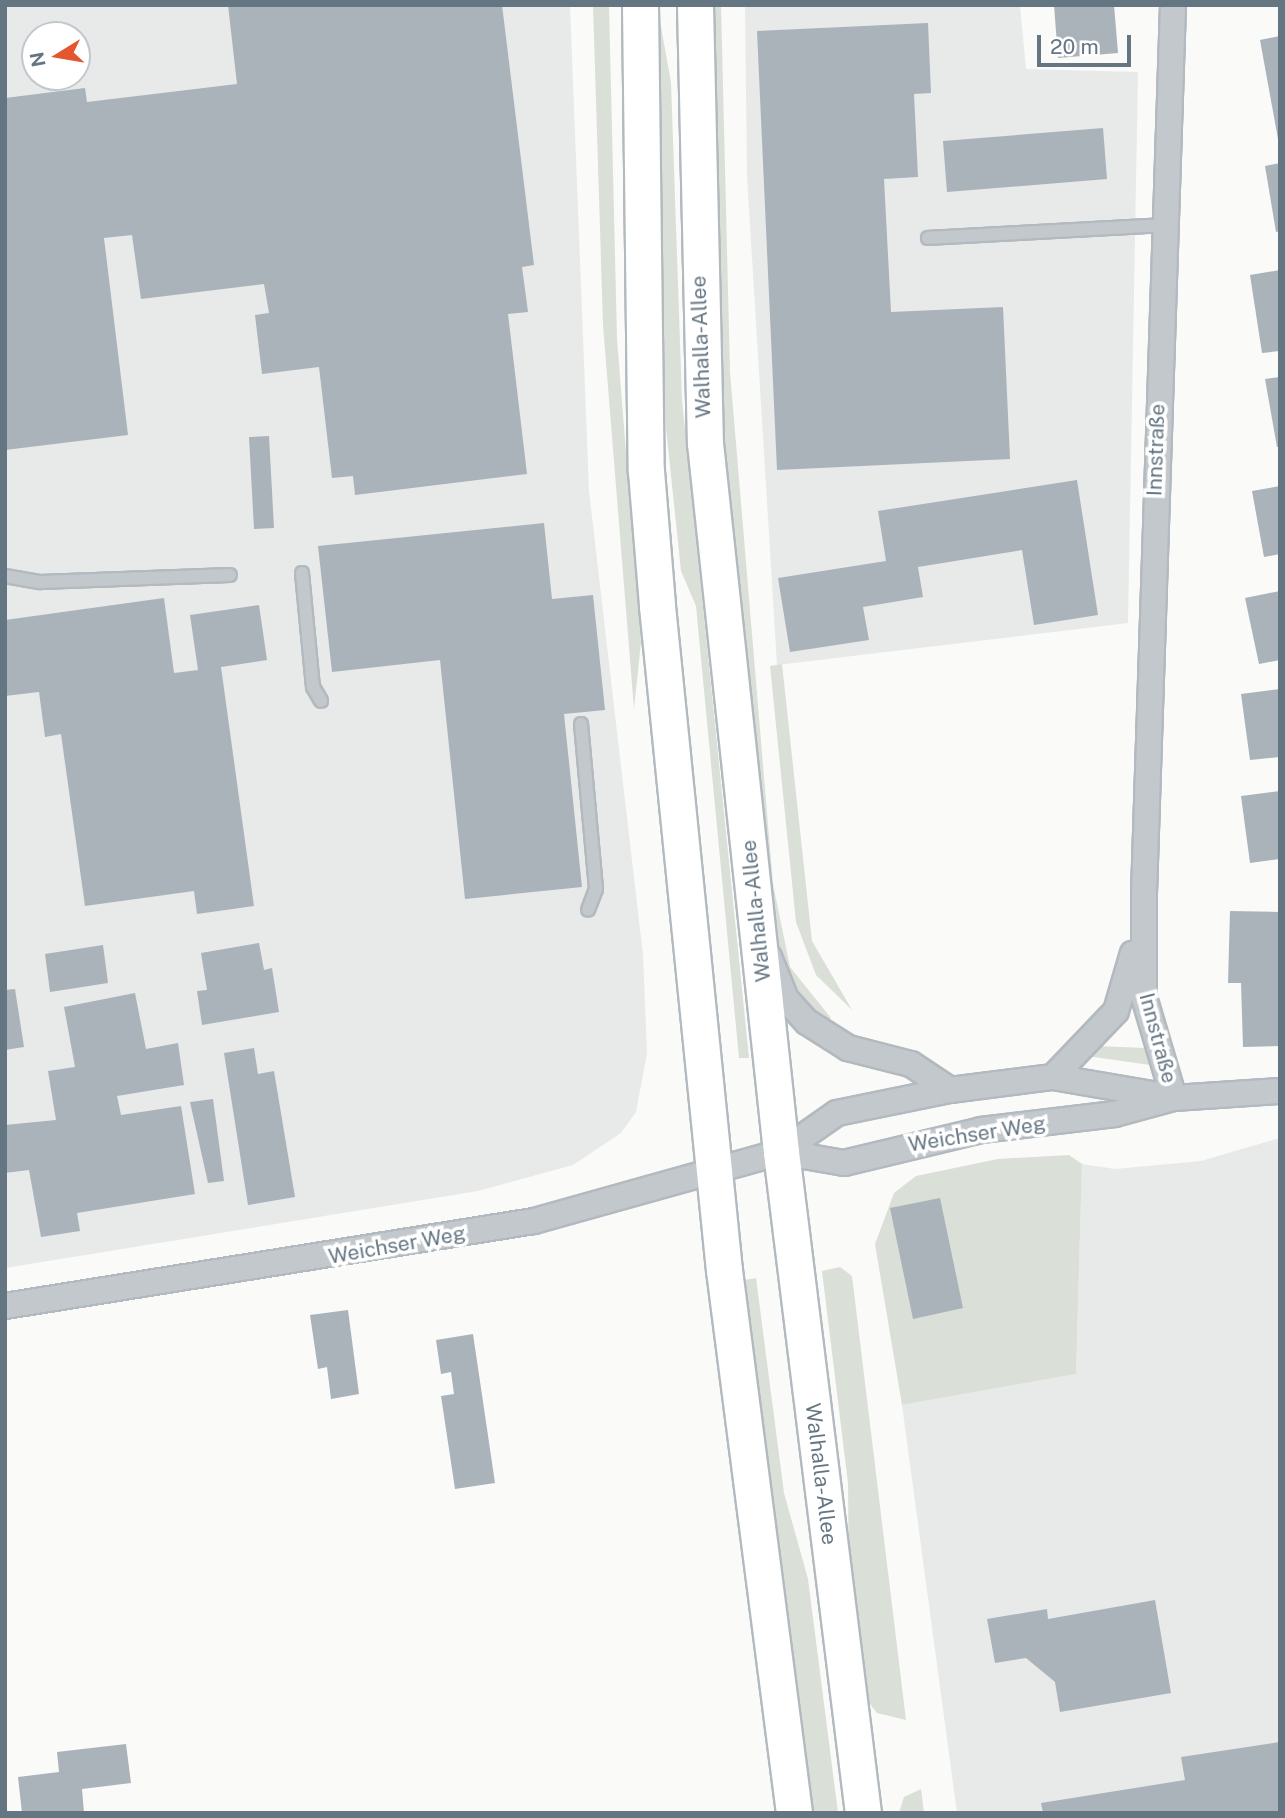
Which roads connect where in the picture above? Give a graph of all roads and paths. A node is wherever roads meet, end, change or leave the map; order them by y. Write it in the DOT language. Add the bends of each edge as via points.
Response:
graph roads {
  1 [pos="640,5"];
  2 [pos="695,5"];
  3 [pos="1173,5"];
  4 [pos="1165,225"];
  5 [pos="928,237"];
  6 [pos="302,573"];
  7 [pos="230,575"];
  8 [pos="5,576"];
  9 [pos="321,701"];
  10 [pos="581,724"];
  11 [pos="1144,894"];
  12 [pos="589,910"];
  13 [pos="759,928"];
  14 [pos="1053,1077"];
  15 [pos="950,1090"];
  16 [pos="1280,1091"];
  17 [pos="1174,1098"];
  18 [pos="781,1152"];
  19 [pos="716,1173"];
  20 [pos="5,1306"];
  21 [pos="794,1813"];
  22 [pos="863,1813"];
  1 -- 19 [label="main road" via="646,471 682,892"];
  2 -- 13 [label="main road, Walhalla-Allee" via="705,443"];
  3 -- 4 [label="street, Innstraße"];
  4 -- 5 [label="lane"];
  4 -- 11 [label="street, Innstraße"];
  6 -- 9 [label="lane" via="313,687"];
  7 -- 8 [label="lane" via="40,582"];
  10 -- 12 [label="lane" via="596,889"];
  11 -- 14 [label="street, Innstraße" via="1116,1011"];
  11 -- 17 [label="street, Innstraße" via="1144,998"];
  13 -- 15 [label="street" via="786,999 807,1022 848,1048 911,1064"];
  13 -- 18 [label="main road, Walhalla-Allee"];
  14 -- 15 [label="street, Weichser Weg"];
  14 -- 17 [label="street, Weichser Weg"];
  15 -- 18 [label="street, Weichser Weg" via="837,1112"];
  16 -- 17 [label="street, Weichser Weg"];
  17 -- 18 [label="street, Weichser Weg" via="1115,1114 956,1135 844,1163"];
  18 -- 19 [label="street, Weichser Weg"];
  18 -- 22 [label="main road, Walhalla-Allee"];
  19 -- 20 [label="street, Weichser Weg" via="534,1221"];
  19 -- 21 [label="main road"];
}
